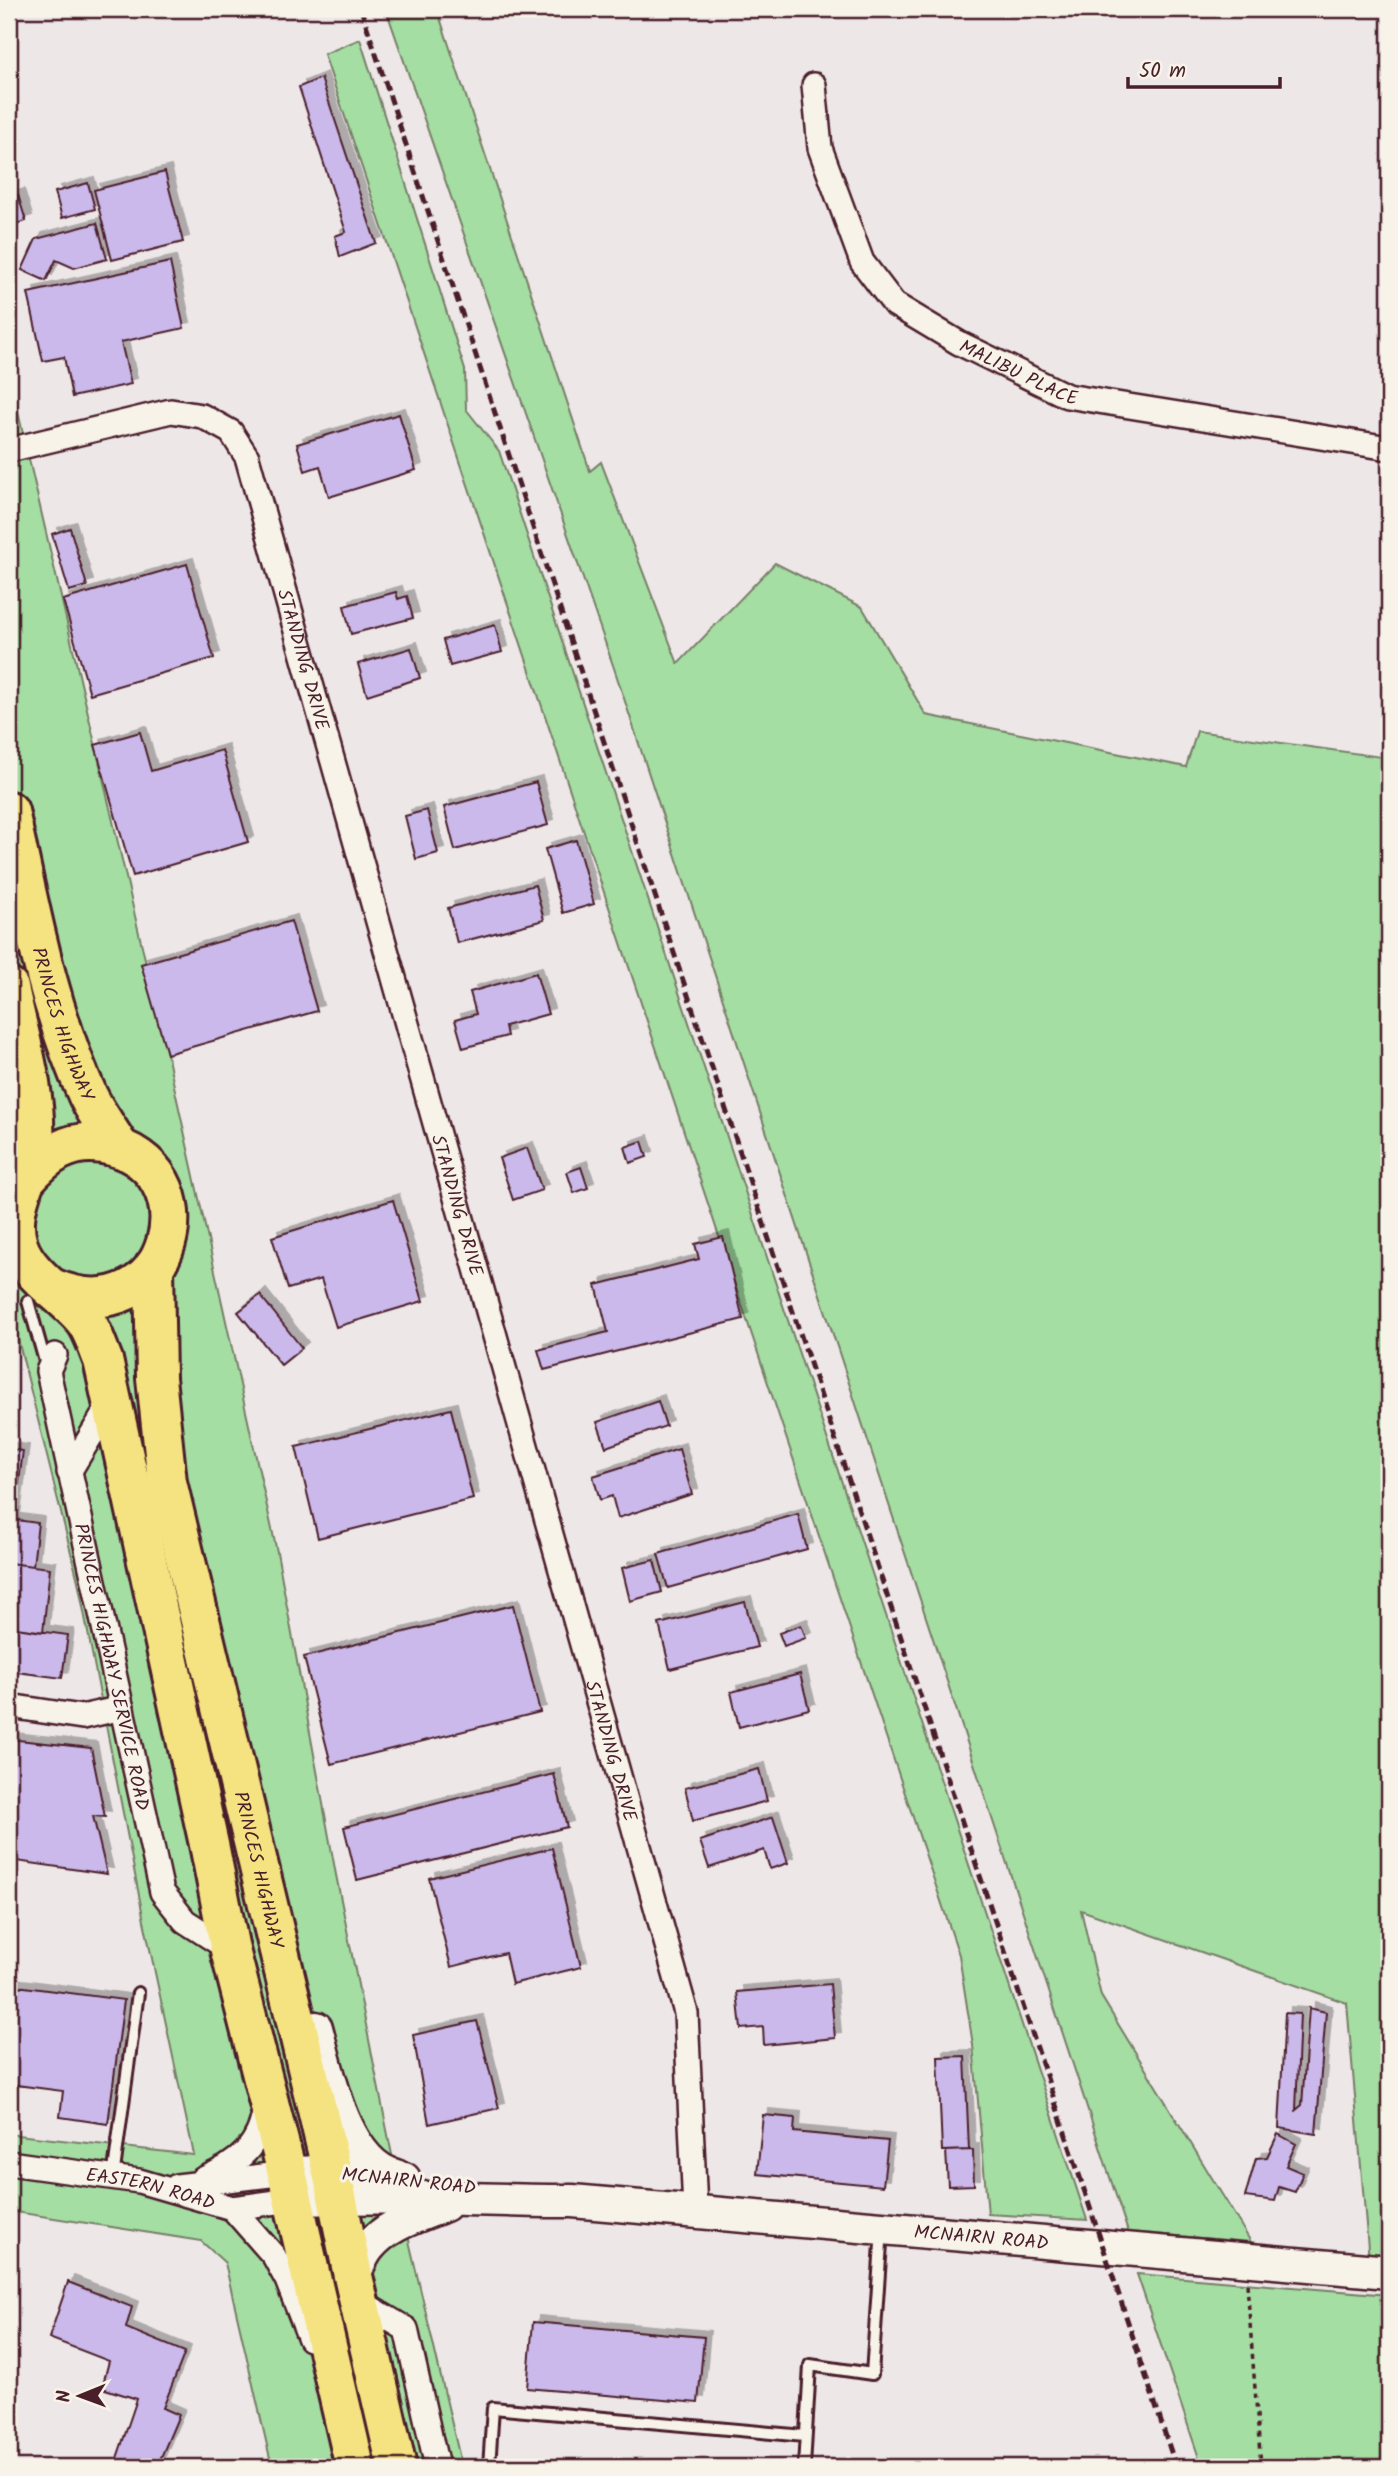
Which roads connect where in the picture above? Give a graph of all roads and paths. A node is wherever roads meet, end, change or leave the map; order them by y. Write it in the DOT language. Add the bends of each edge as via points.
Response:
graph roads {
  1 [pos="814,85"];
  2 [pos="1389,449"];
  3 [pos="9,450"];
  4 [pos="9,811"];
  5 [pos="9,988"];
  6 [pos="119,1147"];
  7 [pos="19,1167"];
  8 [pos="154,1268"];
  9 [pos="29,1277"];
  10 [pos="52,1363"];
  11 [pos="112,1401"];
  12 [pos="69,1472"];
  13 [pos="9,1706"];
  14 [pos="122,1708"];
  15 [pos="251,1838"];
  16 [pos="230,1950"];
  17 [pos="284,1975"];
  18 [pos="138,1993"];
  19 [pos="267,2098"];
  20 [pos="9,2163"];
  21 [pos="113,2178"];
  22 [pos="411,2179"];
  23 [pos="139,2182"];
  24 [pos="334,2185"];
  25 [pos="184,2187"];
  26 [pos="289,2187"];
  27 [pos="456,2201"];
  28 [pos="572,2201"];
  29 [pos="232,2208"];
  30 [pos="695,2210"];
  31 [pos="882,2227"];
  32 [pos="1245,2260"];
  33 [pos="1389,2272"];
  34 [pos="356,2289"];
  35 [pos="340,2404"];
  36 [pos="805,2436"];
  37 [pos="355,2467"];
  38 [pos="397,2467"];
  39 [pos="438,2467"];
  40 [pos="489,2467"];
  41 [pos="804,2467"];
  42 [pos="1261,2467"];
  1 -- 2 [label="street, MALIBU PLACE" via="820,148 862,262 894,304 959,344 1067,396"];
  3 -- 30 [label="street, STANDING DRIVE" via="171,411 202,416 231,432 247,457 686,2013"];
  4 -- 6 [label="highway, PRINCES HIGHWAY" via="42,961 64,1036 89,1098"];
  5 -- 7 [label="highway" via="35,1112"];
  6 -- 7 [label="highway, PRINCES HIGHWAY" via="92,1142 66,1147"];
  6 -- 8 [label="highway, PRINCES HIGHWAY" via="152,1171 169,1209 164,1250"];
  7 -- 9 [label="highway" via="15,1228"];
  8 -- 9 [label="highway, PRINCES HIGHWAY" via="138,1284 96,1298 73,1296"];
  8 -- 15 [label="highway, PRINCES HIGHWAY" via="156,1378 167,1482"];
  9 -- 10 [label="lane"];
  9 -- 11 [label="highway" via="85,1319 103,1360"];
  10 -- 12 [label="street, PRINCES HIGHWAY SERVICE ROAD"];
  11 -- 12 [label="street"];
  11 -- 16 [label="highway"];
  12 -- 14 [label="street, PRINCES HIGHWAY SERVICE ROAD"];
  13 -- 14 [label="street" via="82,1717"];
  14 -- 16 [label="street, PRINCES HIGHWAY SERVICE ROAD" via="162,1892 185,1921"];
  15 -- 16 [label="highway" via="255,1915 249,1938"];
  15 -- 17 [label="highway, PRINCES HIGHWAY"];
  16 -- 19 [label="highway"];
  17 -- 22 [label="street" via="315,2027 336,2100 357,2144 367,2160 384,2173"];
  17 -- 24 [label="highway, PRINCES HIGHWAY"];
  18 -- 21 [label="lane"];
  19 -- 25 [label="street" via="263,2127 246,2152 226,2169"];
  19 -- 26 [label="highway"];
  20 -- 21 [label="street, EASTERN ROAD"];
  21 -- 23 [label="street, EASTERN ROAD"];
  22 -- 24 [label="street, MCNAIRN ROAD"];
  22 -- 28 [label="street, MCNAIRN ROAD"];
  23 -- 25 [label="street"];
  23 -- 29 [label="street, EASTERN ROAD"];
  24 -- 26 [label="street, MCNAIRN ROAD"];
  24 -- 27 [label="street, MCNAIRN ROAD"];
  24 -- 34 [label="highway, PRINCES HIGHWAY"];
  25 -- 26 [label="street"];
  26 -- 29 [label="street, EASTERN ROAD"];
  26 -- 35 [label="highway"];
  27 -- 28 [label="street, MCNAIRN ROAD"];
  27 -- 34 [label="street" via="380,2235 367,2249"];
  28 -- 30 [label="street, MCNAIRN ROAD"];
  29 -- 35 [label="street" via="274,2256"];
  30 -- 31 [label="street, MCNAIRN ROAD"];
  31 -- 32 [label="street, MCNAIRN ROAD"];
  31 -- 36 [label="lane" via="872,2374 810,2365"];
  32 -- 33 [label="street, MCNAIRN ROAD"];
  32 -- 42 [label="path"];
  34 -- 38 [label="highway, PRINCES HIGHWAY"];
  34 -- 39 [label="street" via="406,2329"];
  35 -- 37 [label="highway"];
  36 -- 40 [label="lane" via="493,2408"];
  36 -- 41 [label="lane"];
}
